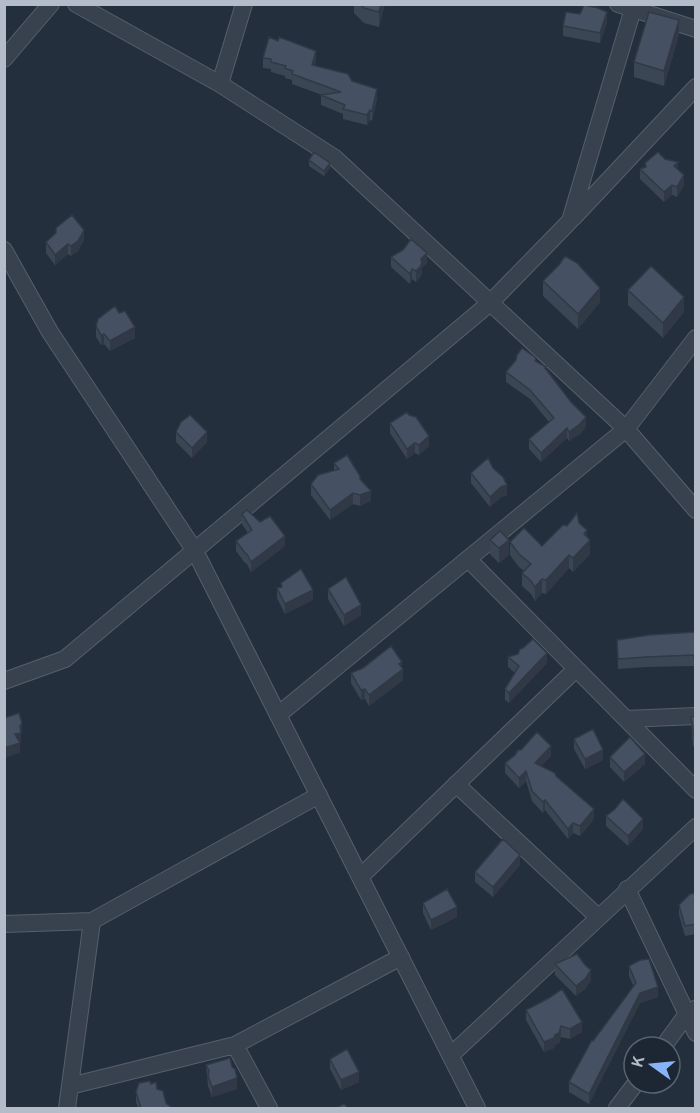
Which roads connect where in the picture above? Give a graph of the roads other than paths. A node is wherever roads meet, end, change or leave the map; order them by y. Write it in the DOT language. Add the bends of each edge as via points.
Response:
graph roads {
  1 [pos="51,4"];
  2 [pos="76,4"];
  3 [pos="244,4"];
  4 [pos="627,6"];
  5 [pos="696,29"];
  6 [pos="4,59"];
  7 [pos="220,84"];
  8 [pos="696,87"];
  9 [pos="570,221"];
  10 [pos="4,250"];
  11 [pos="490,303"];
  12 [pos="696,338"];
  13 [pos="626,429"];
  14 [pos="696,510"];
  15 [pos="195,551"];
  16 [pos="468,559"];
  17 [pos="576,669"];
  18 [pos="4,681"];
  19 [pos="278,715"];
  20 [pos="696,716"];
  21 [pos="626,719"];
  22 [pos="456,784"];
  23 [pos="696,790"];
  24 [pos="319,795"];
  25 [pos="696,827"];
  26 [pos="360,877"];
  27 [pos="627,889"];
  28 [pos="598,917"];
  29 [pos="93,921"];
  30 [pos="4,924"];
  31 [pos="401,957"];
  32 [pos="691,1011"];
  33 [pos="696,1033"];
  34 [pos="672,1035"];
  35 [pos="235,1045"];
  36 [pos="450,1055"];
  37 [pos="70,1086"];
  38 [pos="627,1095"];
  39 [pos="67,1108"];
  40 [pos="269,1108"];
  41 [pos="477,1108"];
  42 [pos="617,1108"];
  1 -- 6 [label="street"];
  2 -- 7 [label="street"];
  3 -- 7 [label="street"];
  4 -- 5 [label="street"];
  4 -- 9 [label="street"];
  7 -- 11 [label="street" via="334,158"];
  8 -- 9 [label="street"];
  9 -- 11 [label="street"];
  10 -- 15 [label="street" via="50,332"];
  11 -- 13 [label="street"];
  11 -- 15 [label="street"];
  12 -- 13 [label="street"];
  13 -- 14 [label="street"];
  13 -- 16 [label="street"];
  15 -- 18 [label="street" via="65,659"];
  15 -- 19 [label="street"];
  16 -- 17 [label="street"];
  16 -- 19 [label="street"];
  17 -- 21 [label="street"];
  17 -- 22 [label="street"];
  19 -- 24 [label="street"];
  20 -- 21 [label="street"];
  21 -- 23 [label="street"];
  22 -- 26 [label="street"];
  22 -- 28 [label="street"];
  24 -- 26 [label="street"];
  24 -- 29 [label="street"];
  25 -- 27 [label="street"];
  26 -- 31 [label="street"];
  27 -- 28 [label="street"];
  27 -- 32 [label="street"];
  28 -- 36 [label="street"];
  29 -- 30 [label="street"];
  29 -- 37 [label="street"];
  31 -- 35 [label="street"];
  31 -- 36 [label="street"];
  32 -- 33 [label="street"];
  32 -- 34 [label="street"];
  35 -- 37 [label="street"];
  35 -- 40 [label="street"];
  36 -- 41 [label="street"];
  37 -- 39 [label="street"];
  38 -- 42 [label="street"];
}
